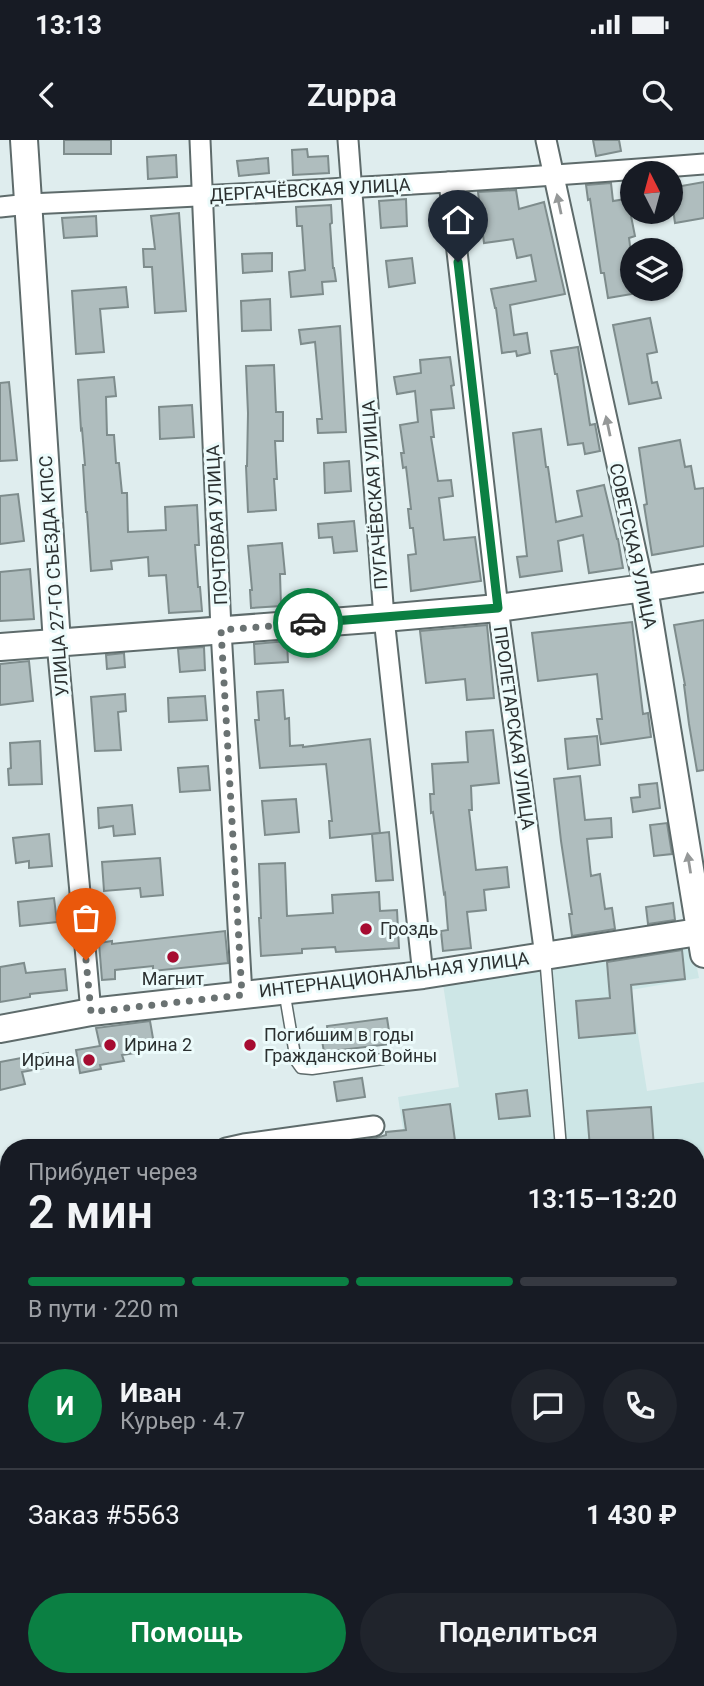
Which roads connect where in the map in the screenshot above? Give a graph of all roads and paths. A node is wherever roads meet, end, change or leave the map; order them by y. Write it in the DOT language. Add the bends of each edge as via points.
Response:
graph roads {
  1 [pos="24,140"];
  2 [pos="200,140"];
  3 [pos="348,140"];
  4 [pos="546,140"];
  5 [pos="704,164"];
  6 [pos="553,176"];
  7 [pos="449,182"];
  8 [pos="352,189"];
  9 [pos="202,196"];
  10 [pos="29,204"];
  11 [pos="0,207"];
  12 [pos="704,578"];
  13 [pos="644,588"];
  14 [pos="498,608"];
  15 [pos="384,618"];
  16 [pos="221,630"];
  17 [pos="57,643"];
  18 [pos="0,647"];
  19 [pos="703,939"];
  20 [pos="545,956"];
  21 [pos="424,975"];
  22 [pos="284,990"];
  23 [pos="242,995"];
  24 [pos="91,1012"];
  25 [pos="0,1030"];
  26 [pos="383,1059"];
  27 [pos="374,1126"];
  28 [pos="279,1139"];
  29 [pos="560,1139"];
  1 -- 10 [label="street, УЛИЦА 27-ГО СЪЕЗДА КПСС"];
  2 -- 9 [label="street, ПОЧТОВАЯ УЛИЦА"];
  3 -- 8 [label="street, ПУГАЧЁВСКАЯ УЛИЦА"];
  4 -- 6 [label="street, СОВЕТСКАЯ УЛИЦА"];
  5 -- 6 [label="street, ДЕРГАЧЁВСКАЯ УЛИЦА"];
  6 -- 7 [label="street, ДЕРГАЧЁВСКАЯ УЛИЦА"];
  13 -- 6 [label="street, СОВЕТСКАЯ УЛИЦА, one-way"];
  7 -- 8 [label="street, ДЕРГАЧЁВСКАЯ УЛИЦА"];
  7 -- 14 [label="street, ПРОЛЕТАРСКАЯ УЛИЦА"];
  8 -- 9 [label="street, ДЕРГАЧЁВСКАЯ УЛИЦА"];
  8 -- 15 [label="street, ПУГАЧЁВСКАЯ УЛИЦА"];
  9 -- 10 [label="street, ДЕРГАЧЁВСКАЯ УЛИЦА"];
  9 -- 16 [label="street, ПОЧТОВАЯ УЛИЦА"];
  10 -- 11 [label="street, ДЕРГАЧЁВСКАЯ УЛИЦА"];
  10 -- 17 [label="street, УЛИЦА 27-ГО СЪЕЗДА КПСС"];
  12 -- 13 [label="street"];
  13 -- 14 [label="street"];
  19 -- 13 [label="street, СОВЕТСКАЯ УЛИЦА, one-way"];
  14 -- 15 [label="street"];
  14 -- 20 [label="street, ПРОЛЕТАРСКАЯ УЛИЦА"];
  15 -- 16 [label="street"];
  15 -- 21 [label="street, ПУГАЧЁВСКАЯ УЛИЦА"];
  16 -- 17 [label="street"];
  16 -- 23 [label="street, ПОЧТОВАЯ УЛИЦА"];
  17 -- 18 [label="street"];
  17 -- 24 [label="street, УЛИЦА 27-ГО СЪЕЗДА КПСС"];
  19 -- 20 [label="street, ИНТЕРНАЦИОНАЛЬНАЯ УЛИЦА"];
  20 -- 21 [label="street, ИНТЕРНАЦИОНАЛЬНАЯ УЛИЦА"];
  20 -- 29 [label="lane, ПРОЛЕТАРСКАЯ УЛИЦА"];
  21 -- 22 [label="street, ИНТЕРНАЦИОНАЛЬНАЯ УЛИЦА"];
  22 -- 23 [label="street, ИНТЕРНАЦИОНАЛЬНАЯ УЛИЦА"];
  22 -- 26 [label="lane" via="301,1068"];
  23 -- 24 [label="street, ИНТЕРНАЦИОНАЛЬНАЯ УЛИЦА"];
  24 -- 25 [label="street, ИНТЕРНАЦИОНАЛЬНАЯ УЛИЦА"];
  27 -- 28 [label="street"];
}
